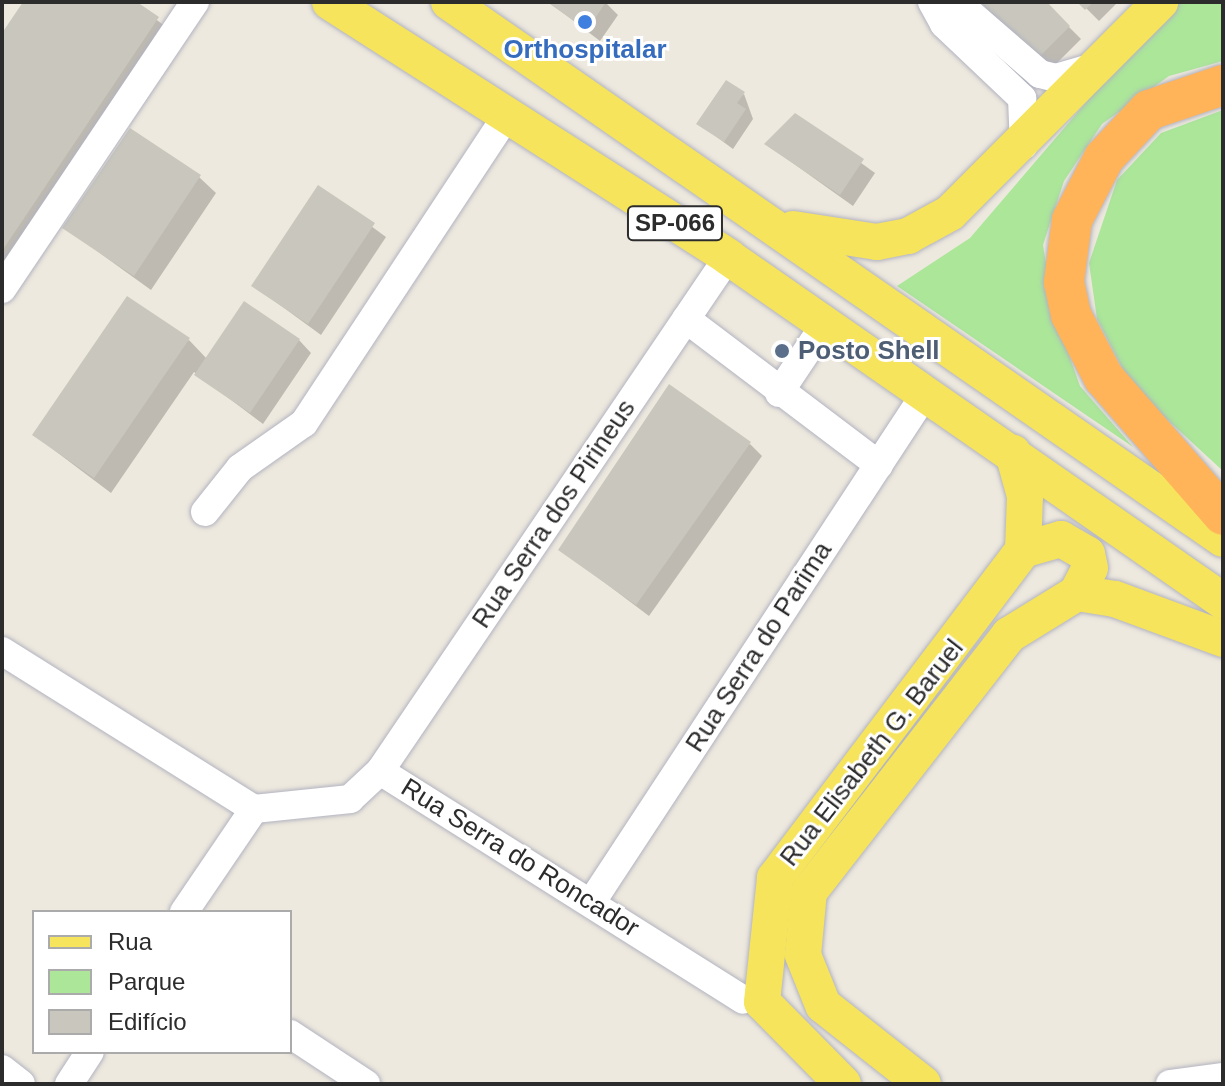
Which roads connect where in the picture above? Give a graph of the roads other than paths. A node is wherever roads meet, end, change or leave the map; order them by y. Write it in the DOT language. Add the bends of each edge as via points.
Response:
graph roads {
  1 [pos="195,2"];
  2 [pos="330,2"];
  3 [pos="449,2"];
  4 [pos="932,2"];
  5 [pos="1160,2"];
  6 [pos="1100,65"];
  7 [pos="1223,85"];
  8 [pos="507,115"];
  9 [pos="1024,145"];
  10 [pos="779,226"];
  11 [pos="728,257"];
  12 [pos="2,289"];
  13 [pos="686,319"];
  14 [pos="825,324"];
  15 [pos="779,393"];
  16 [pos="925,394"];
  17 [pos="1013,453"];
  18 [pos="879,465"];
  19 [pos="205,512"];
  20 [pos="1223,515"];
  21 [pos="1223,539"];
  22 [pos="1023,550"];
  23 [pos="1077,593"];
  24 [pos="1223,601"];
  25 [pos="1223,639"];
  26 [pos="4,657"];
  27 [pos="380,771"];
  28 [pos="254,809"];
  29 [pos="593,900"];
  30 [pos="185,910"];
  31 [pos="743,1000"];
  32 [pos="292,1035"];
  33 [pos="89,1054"];
  34 [pos="2,1069"];
  35 [pos="1223,1077"];
  36 [pos="21,1084"];
  37 [pos="69,1084"];
  38 [pos="366,1084"];
  39 [pos="843,1084"];
  40 [pos="923,1084"];
  41 [pos="1170,1084"];
  1 -- 12 [label="street"];
  2 -- 8 [label="main road, SP-066"];
  3 -- 10 [label="main road, SP-066"];
  4 -- 6 [label="street" via="965,9 1040,74 1056,78"];
  4 -- 9 [label="street" via="944,24 1016,88 1026,112"];
  5 -- 6 [label="main road"];
  6 -- 9 [label="main road"];
  7 -- 20 [label="highway" via="1149,110 1104,158 1072,220 1064,282 1075,326 1104,378"];
  8 -- 11 [label="main road, SP-066"];
  8 -- 19 [label="street" via="304,423 240,468"];
  9 -- 10 [label="main road" via="950,213 908,236 877,242"];
  10 -- 21 [label="main road, SP-066"];
  11 -- 13 [label="street, Rua Serra dos Pirineus"];
  11 -- 14 [label="main road, SP-066"];
  13 -- 15 [label="street"];
  13 -- 27 [label="street, Rua Serra dos Pirineus"];
  14 -- 15 [label="street"];
  14 -- 16 [label="main road, SP-066"];
  15 -- 18 [label="street"];
  16 -- 17 [label="main road, SP-066"];
  16 -- 18 [label="street, Rua Serra do Parima"];
  17 -- 22 [label="main road" via="1025,496"];
  17 -- 24 [label="main road, SP-066"];
  18 -- 29 [label="street, Rua Serra do Parima"];
  22 -- 23 [label="main road" via="1051,539 1074,543 1090,568"];
  22 -- 39 [label="main road, Rua Elisabeth G. Baruel" via="775,878 762,1002"];
  23 -- 25 [label="main road" via="1115,599"];
  23 -- 40 [label="main road, Rua Elisabeth G. Baruel" via="1009,635 809,892 803,955 823,1005"];
  26 -- 28 [label="street"];
  27 -- 28 [label="street, Rua Serra do Roncador" via="350,799"];
  27 -- 29 [label="street, Rua Serra do Roncador"];
  28 -- 30 [label="street"];
  29 -- 31 [label="street, Rua Serra do Roncador"];
  32 -- 38 [label="street"];
  33 -- 37 [label="street"];
  34 -- 36 [label="street"];
  35 -- 41 [label="street"];
}
